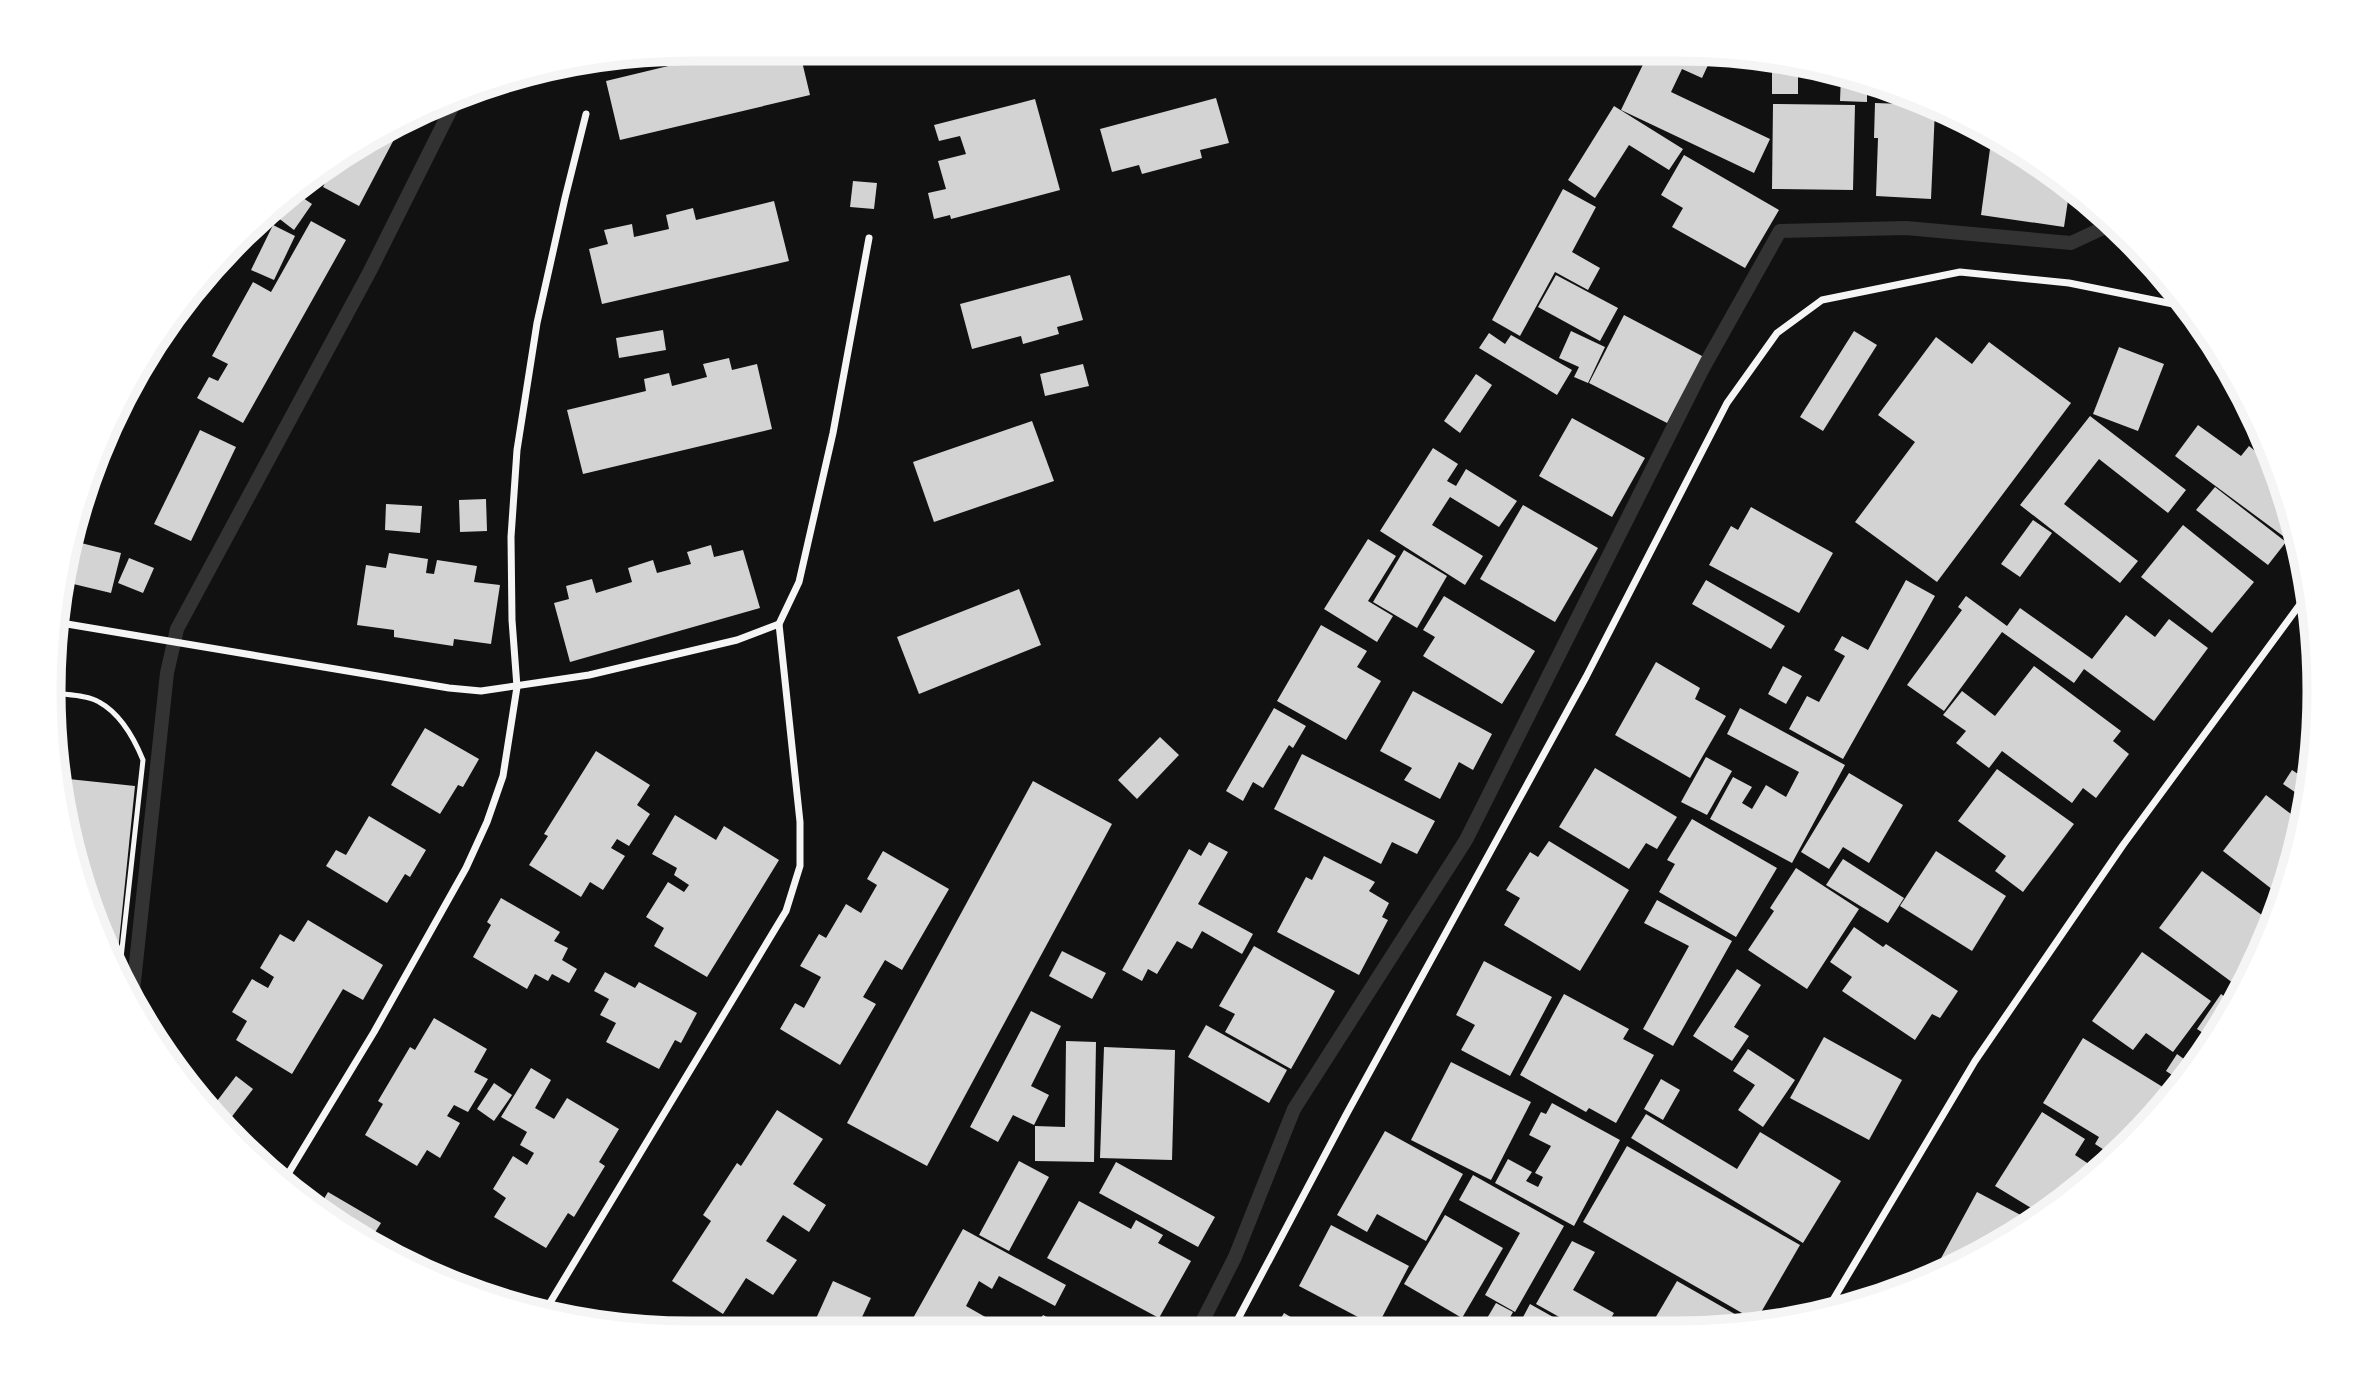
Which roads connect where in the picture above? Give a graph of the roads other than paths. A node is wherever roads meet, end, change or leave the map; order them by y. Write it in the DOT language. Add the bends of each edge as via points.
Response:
graph roads {
  1 [pos="586,114"];
  2 [pos="869,238"];
  3 [pos="2174,304"];
  4 [pos="2300,604"];
  5 [pos="779,624"];
  6 [pos="65,625"];
  7 [pos="517,687"];
  8 [pos="61,694"];
  9 [pos="121,959"];
  10 [pos="288,1174"];
  11 [pos="1832,1301"];
  12 [pos="549,1304"];
  13 [pos="1237,1321"];
  1 -- 7 [label="street" via="537,323 517,450 512,620"];
  2 -- 5 [label="street" via="833,433 799,582"];
  3 -- 13 [label="street" via="2069,283 1960,272 1822,300 1777,332 1727,403 1586,677"];
  4 -- 11 [label="street" via="2123,845 1975,1061"];
  5 -- 7 [label="street" via="737,640"];
  5 -- 12 [label="street" via="800,822 800,866 786,911"];
  6 -- 7 [label="street" via="449,688"];
  7 -- 10 [label="street" via="503,776 487,822 374,1031"];
  8 -- 9 [label="lane" via="98,701 134,737 143,760"];
}
